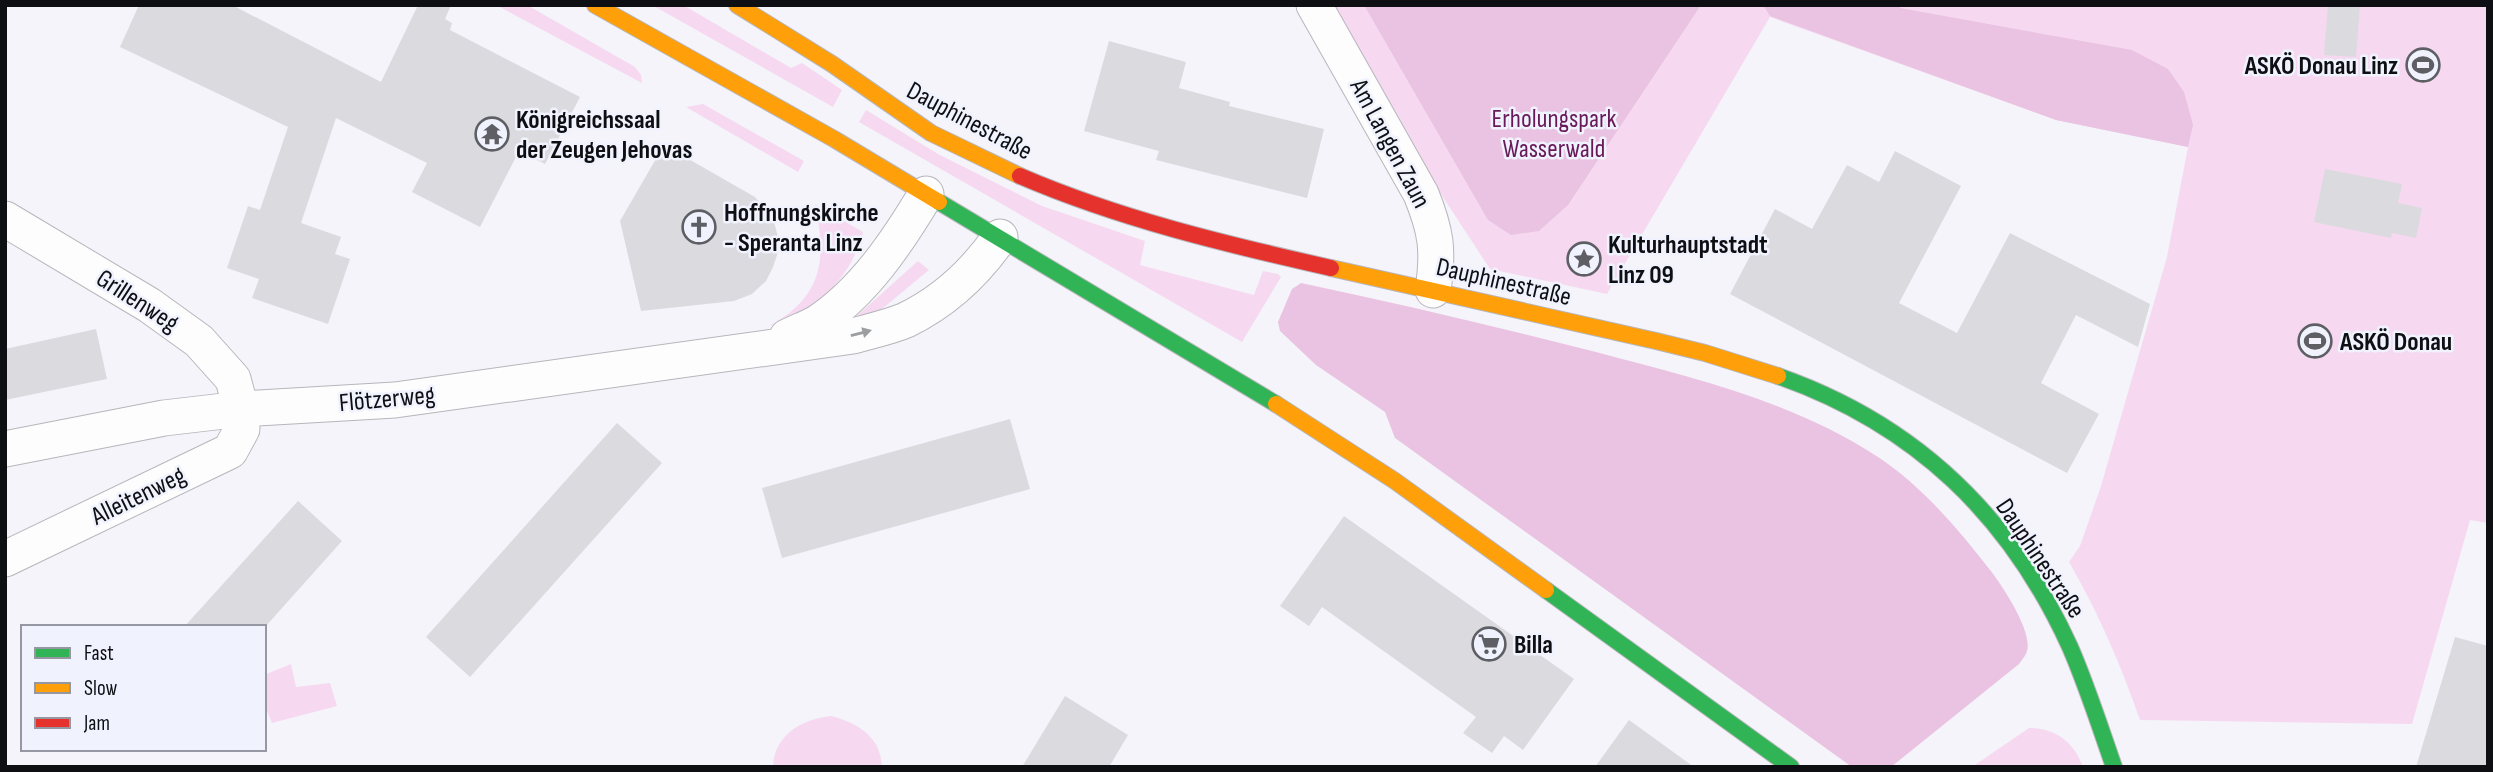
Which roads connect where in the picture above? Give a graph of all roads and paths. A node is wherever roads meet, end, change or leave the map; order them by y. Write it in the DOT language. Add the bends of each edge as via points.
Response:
graph roads {
  1 [pos="595,5"];
  2 [pos="737,5"];
  3 [pos="1314,5"];
  4 [pos="926,194"];
  5 [pos="5,219"];
  6 [pos="999,237"];
  7 [pos="1433,290"];
  8 [pos="769,346"];
  9 [pos="241,409"];
  10 [pos="5,449"];
  11 [pos="5,559"];
  12 [pos="1791,767"];
  13 [pos="2114,767"];
  1 -- 4 [label="street"];
  2 -- 7 [label="street, Dauphinestraße" via="930,132 1017,174 1102,208 1200,237"];
  3 -- 7 [label="street, Am Langen Zaun" via="1421,194 1434,226 1437,264"];
  4 -- 6 [label="street"];
  4 -- 8 [label="street, Flötzerweg" via="855,291 817,323"];
  5 -- 9 [label="street, Grillenweg" via="149,305 199,341 233,379"];
  8 -- 6 [label="street, Flötzerweg, one-way" via="853,336 904,321 961,284"];
  6 -- 12 [label="street" via="1258,392 1395,481"];
  7 -- 13 [label="street, Dauphinestraße" via="1696,351 1794,380 1875,418 1931,458 2008,544 2062,629"];
  8 -- 9 [label="street, Flötzerweg" via="395,400"];
  9 -- 10 [label="street, Flötzerweg" via="164,418"];
  9 -- 11 [label="street, Alleitenweg" via="242,429 230,452"];
}
